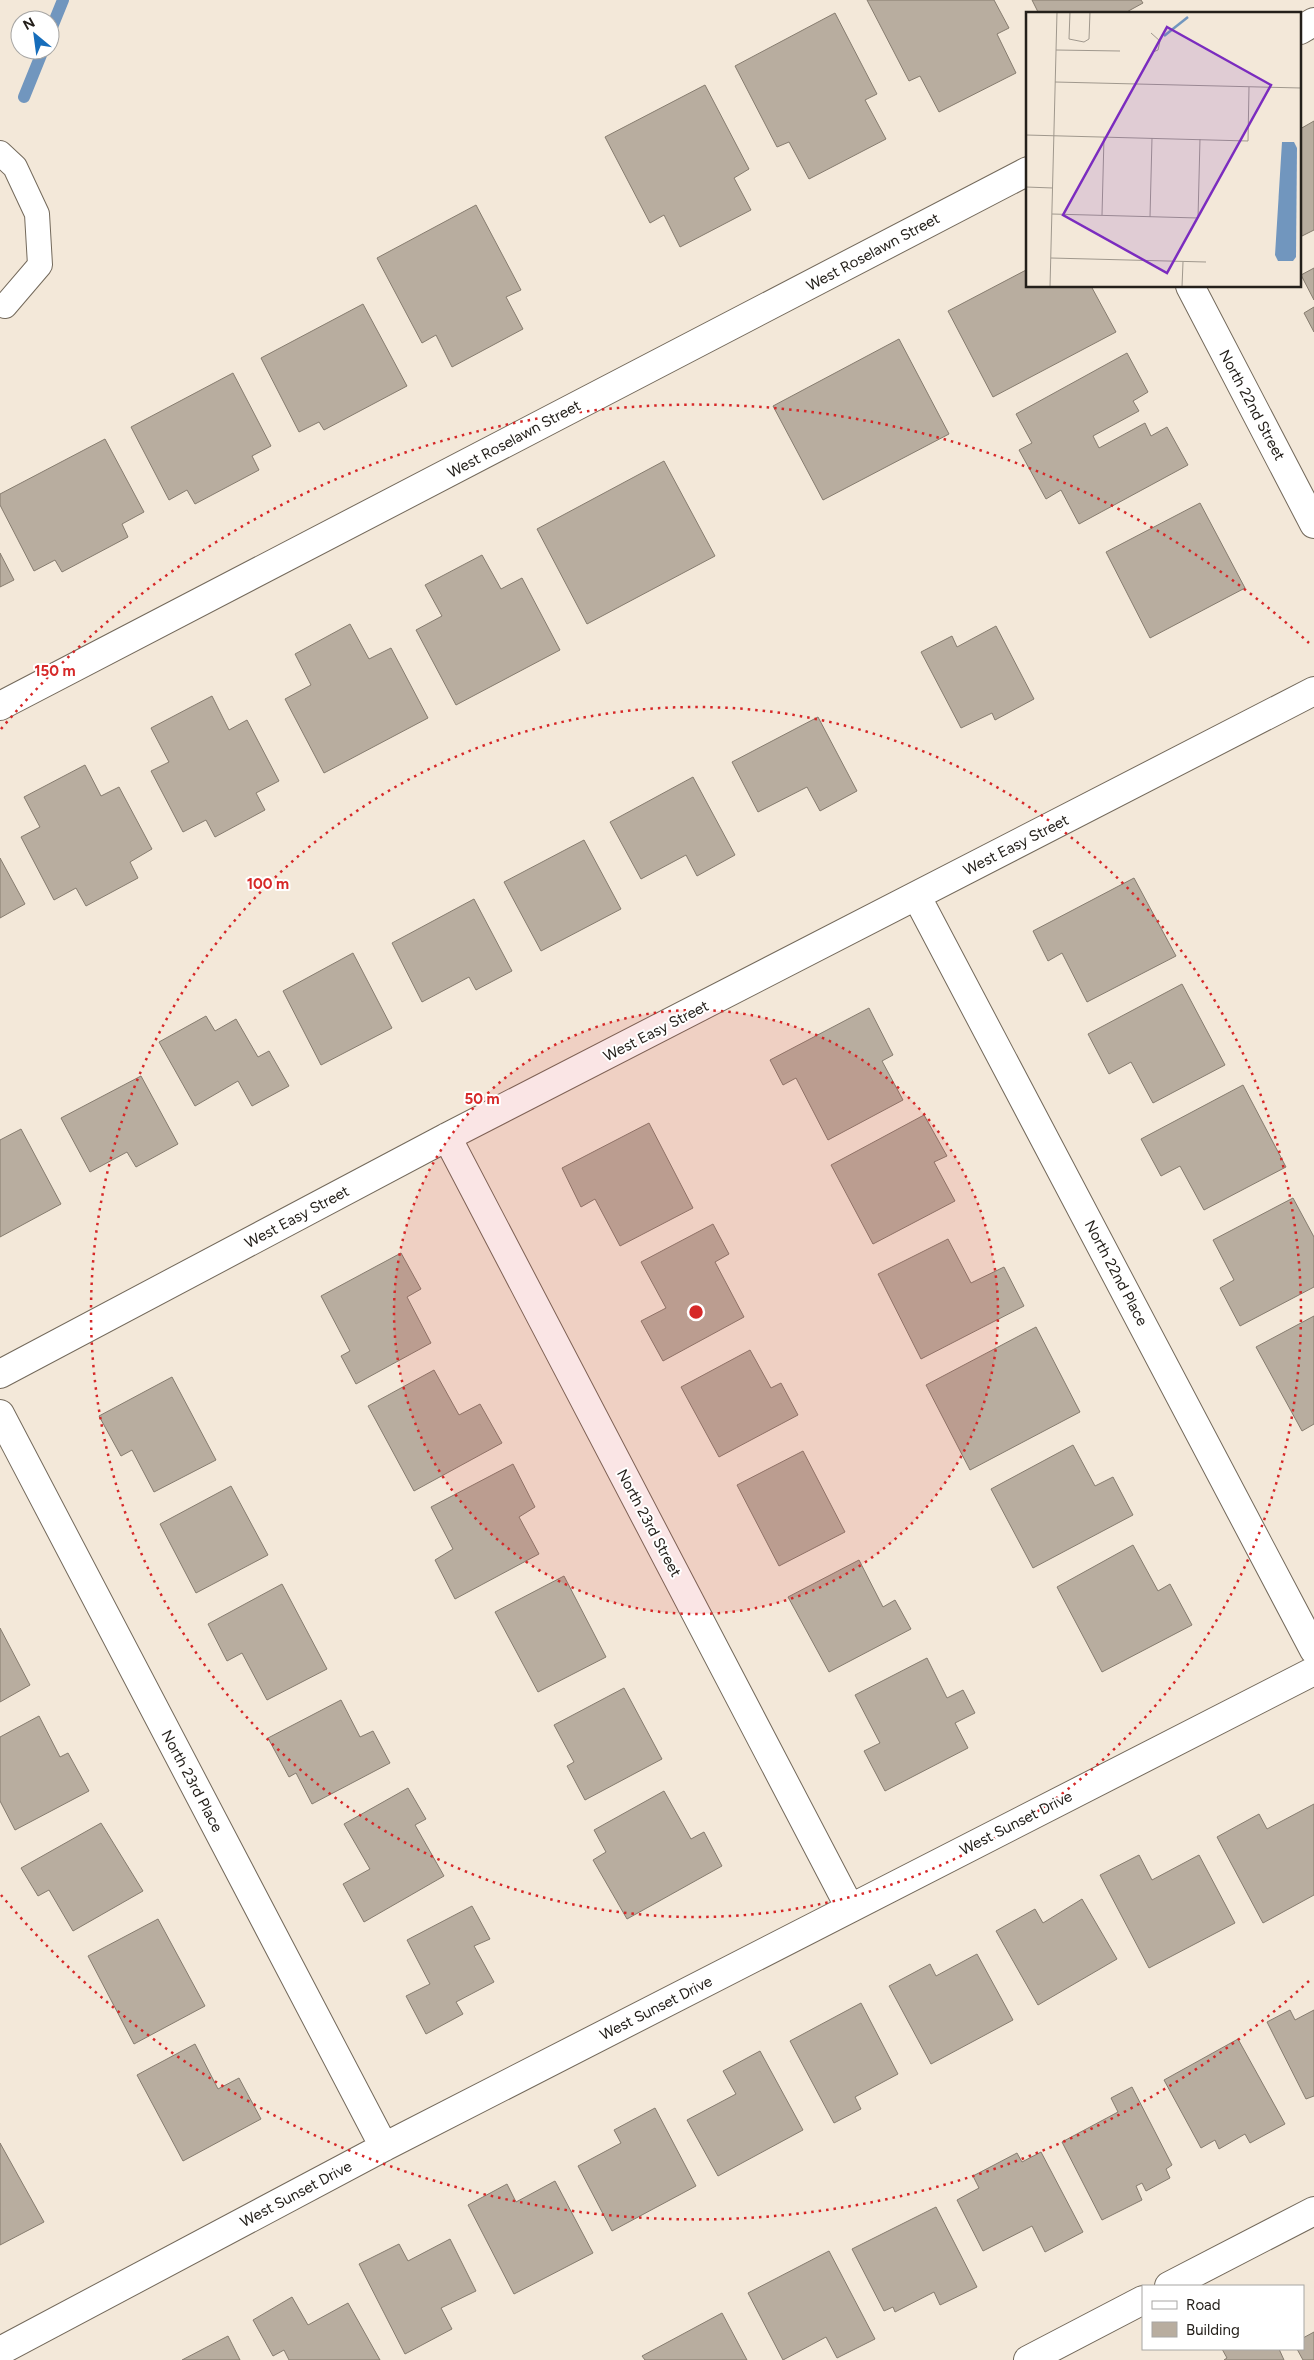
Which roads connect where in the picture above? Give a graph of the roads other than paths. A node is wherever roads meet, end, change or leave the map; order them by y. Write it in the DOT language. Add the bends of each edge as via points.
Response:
graph roads {
  1 [pos="1314,22"];
  2 [pos="1302,29"];
  3 [pos="0,152"];
  4 [pos="1026,172"];
  5 [pos="1191,288"];
  6 [pos="5,306"];
  7 [pos="1314,524"];
  8 [pos="1314,691"];
  9 [pos="0,706"];
  10 [pos="917,897"];
  11 [pos="448,1137"];
  12 [pos="0,1374"];
  13 [pos="0,1414"];
  14 [pos="1314,1650"];
  15 [pos="1314,1671"];
  16 [pos="850,1908"];
  17 [pos="384,2147"];
  18 [pos="1314,2211"];
  19 [pos="1172,2285"];
  20 [pos="1142,2301"];
  21 [pos="0,2350"];
  22 [pos="1028,2360"];
  1 -- 2 [label="street"];
  3 -- 6 [label="lane" via="15,167 37,214 40,265"];
  4 -- 9 [label="street, West Roselawn Street"];
  5 -- 7 [label="street, North 22nd Street"];
  8 -- 10 [label="street, West Easy Street"];
  10 -- 11 [label="street, West Easy Street"];
  10 -- 14 [label="street, North 22nd Place"];
  11 -- 12 [label="street, West Easy Street"];
  11 -- 16 [label="street, North 23rd Street"];
  13 -- 17 [label="street, North 23rd Place"];
  15 -- 16 [label="street, West Sunset Drive"];
  16 -- 17 [label="street, West Sunset Drive"];
  17 -- 21 [label="street, West Sunset Drive"];
  18 -- 19 [label="street"];
  20 -- 22 [label="street"];
}
